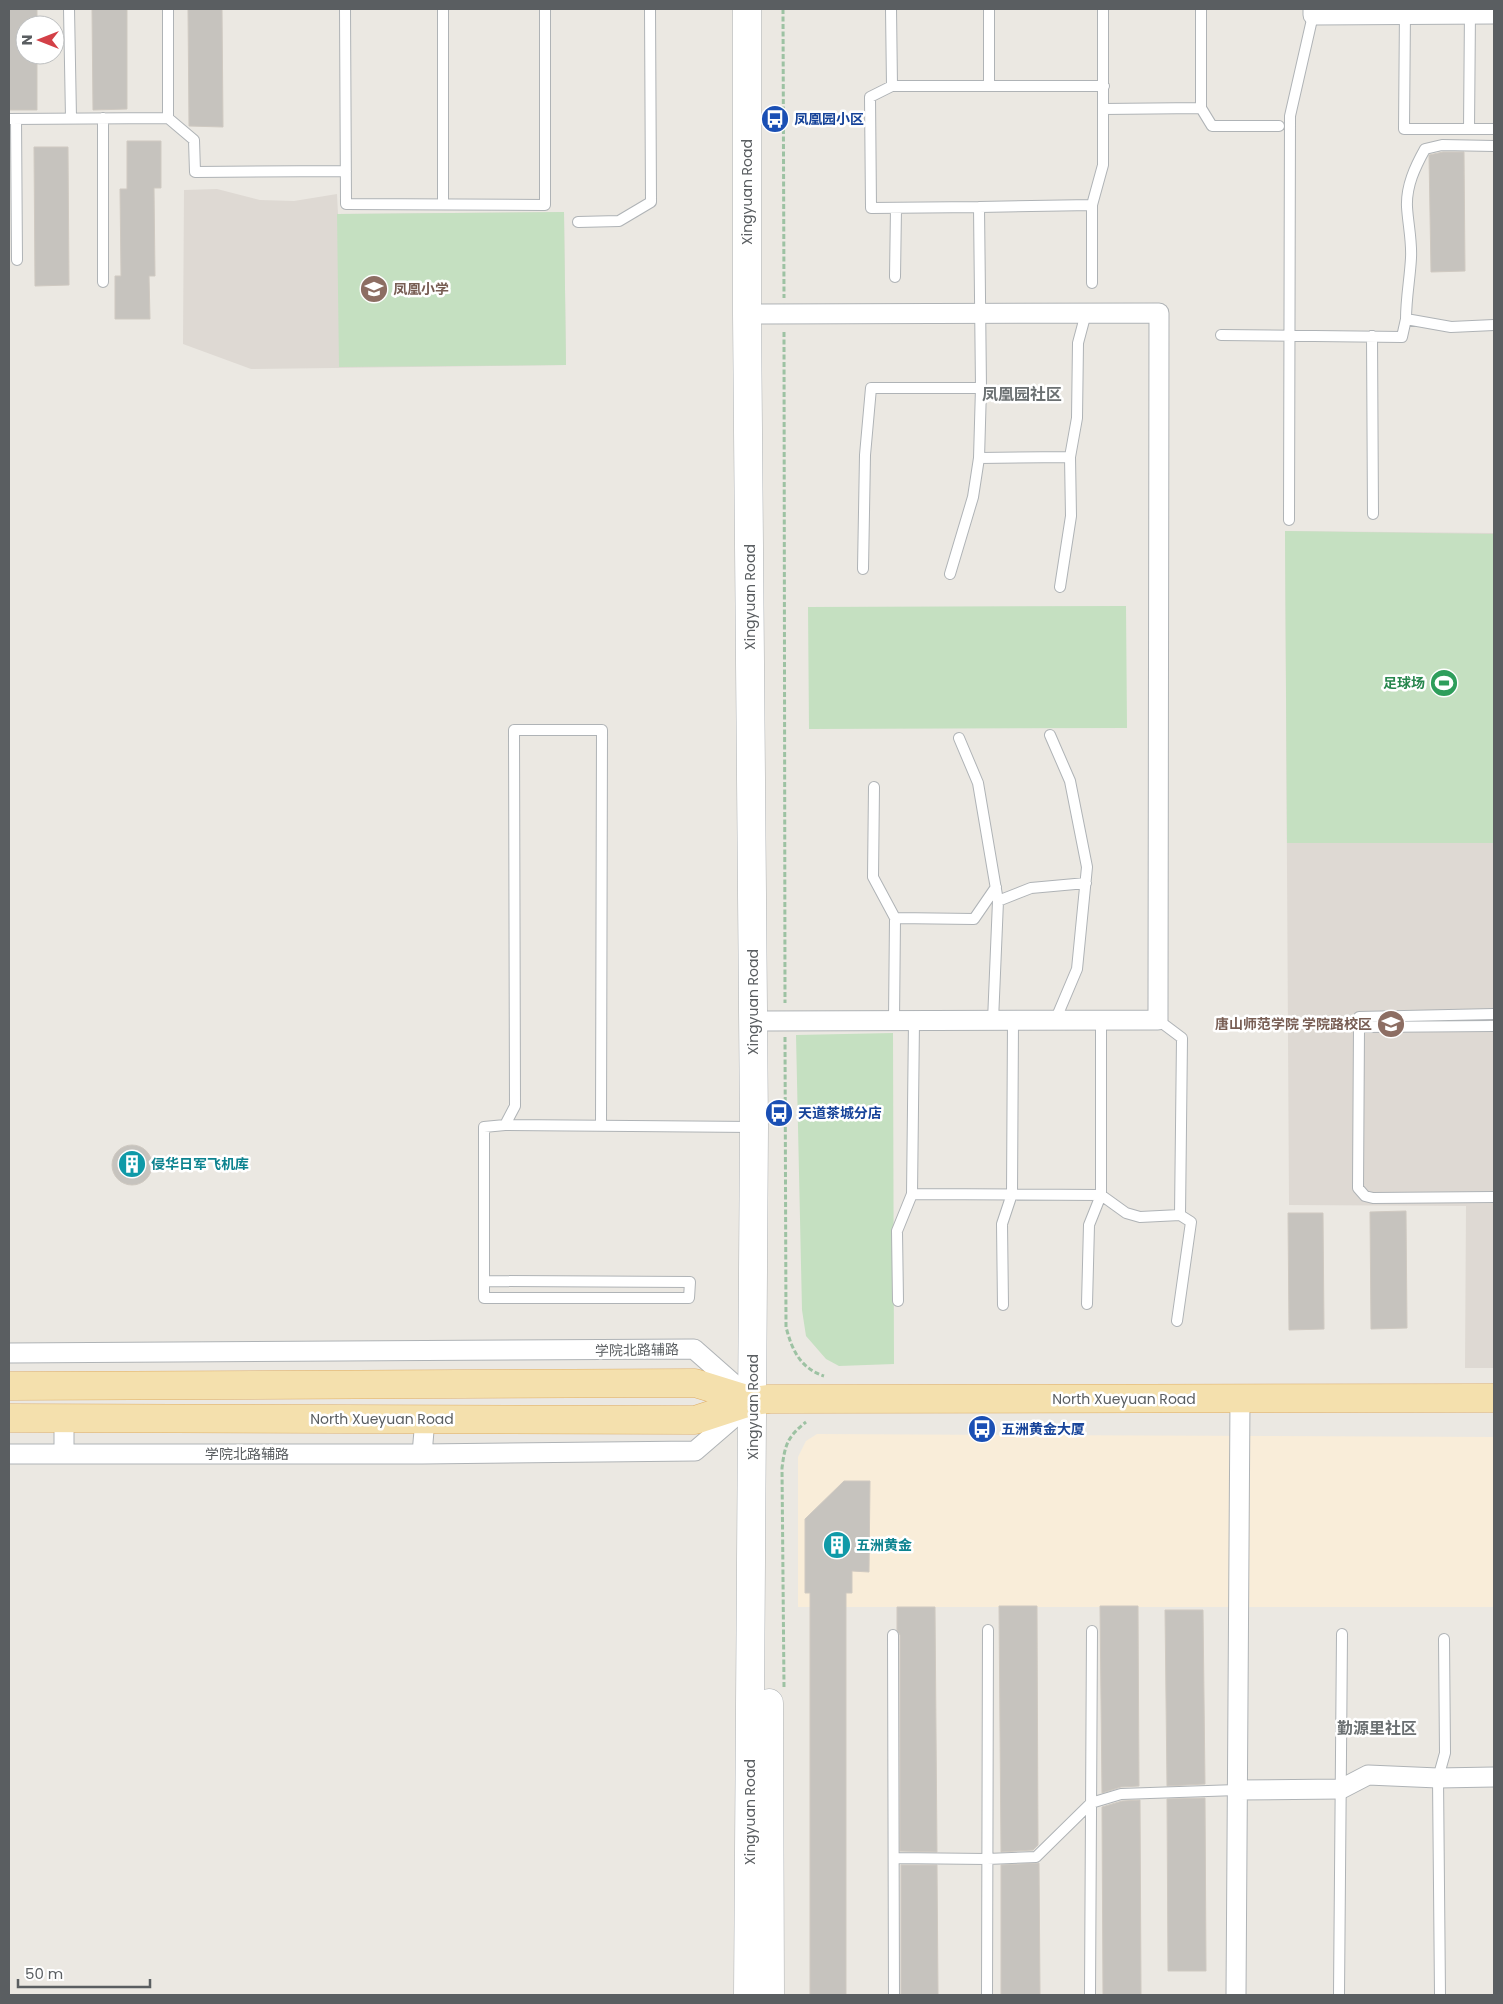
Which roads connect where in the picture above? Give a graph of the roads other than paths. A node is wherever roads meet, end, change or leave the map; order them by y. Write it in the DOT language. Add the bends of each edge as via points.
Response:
graph roads {
  1 [pos="69,9"];
  2 [pos="168,9"];
  3 [pos="345,9"];
  4 [pos="444,9"];
  5 [pos="545,9"];
  6 [pos="650,9"];
  7 [pos="747,9"];
  8 [pos="764,9"];
  9 [pos="891,9"];
  10 [pos="989,9"];
  11 [pos="1103,9"];
  12 [pos="1201,9"];
  13 [pos="1404,11"];
  14 [pos="1470,11"];
  15 [pos="1313,12"];
  16 [pos="1494,14"];
  17 [pos="892,86"];
  18 [pos="989,86"];
  19 [pos="1104,86"];
  20 [pos="1201,108"];
  21 [pos="1103,109"];
  22 [pos="12,118"];
  23 [pos="71,118"];
  24 [pos="103,118"];
  25 [pos="168,118"];
  26 [pos="1279,126"];
  27 [pos="1470,129"];
  28 [pos="1494,129"];
  29 [pos="1494,146"];
  30 [pos="346,171"];
  31 [pos="443,204"];
  32 [pos="1092,205"];
  33 [pos="979,207"];
  34 [pos="896,208"];
  35 [pos="578,222"];
  36 [pos="17,260"];
  37 [pos="895,277"];
  38 [pos="103,282"];
  39 [pos="1092,283"];
  40 [pos="1086,313"];
  41 [pos="765,314"];
  42 [pos="980,314"];
  43 [pos="1406,320"];
  44 [pos="1494,325"];
  45 [pos="1221,334"];
  46 [pos="1289,335"];
  47 [pos="1372,336"];
  48 [pos="981,388"];
  49 [pos="1070,457"];
  50 [pos="979,458"];
  51 [pos="1373,514"];
  52 [pos="1289,520"];
  53 [pos="863,569"];
  54 [pos="950,574"];
  55 [pos="1060,587"];
  56 [pos="1050,735"];
  57 [pos="959,738"];
  58 [pos="874,787"];
  59 [pos="1086,883"];
  60 [pos="996,887"];
  61 [pos="998,901"];
  62 [pos="895,918"];
  63 [pos="1494,1014"];
  64 [pos="1158,1020"];
  65 [pos="769,1021"];
  66 [pos="894,1021"];
  67 [pos="914,1021"];
  68 [pos="993,1021"];
  69 [pos="1013,1021"];
  70 [pos="1055,1021"];
  71 [pos="1102,1021"];
  72 [pos="1494,1026"];
  73 [pos="1359,1027"];
  74 [pos="505,1125"];
  75 [pos="601,1126"];
  76 [pos="754,1127"];
  77 [pos="912,1194"];
  78 [pos="1012,1194"];
  79 [pos="1101,1195"];
  80 [pos="1494,1197"];
  81 [pos="1180,1215"];
  82 [pos="484,1282"];
  83 [pos="898,1301"];
  84 [pos="1002,1304"];
  85 [pos="1087,1304"];
  86 [pos="1177,1321"];
  87 [pos="428,1352"];
  88 [pos="65,1353"];
  89 [pos="9,1354"];
  90 [pos="426,1384"];
  91 [pos="65,1385"];
  92 [pos="9,1386"];
  93 [pos="1494,1398"];
  94 [pos="1240,1399"];
  95 [pos="761,1400"];
  96 [pos="9,1418"];
  97 [pos="64,1418"];
  98 [pos="425,1419"];
  99 [pos="9,1454"];
  100 [pos="64,1454"];
  101 [pos="422,1454"];
  102 [pos="988,1630"];
  103 [pos="1092,1631"];
  104 [pos="1342,1634"];
  105 [pos="893,1635"];
  106 [pos="1444,1639"];
  107 [pos="1494,1777"];
  108 [pos="1438,1778"];
  109 [pos="1341,1789"];
  110 [pos="1237,1790"];
  111 [pos="1091,1803"];
  112 [pos="894,1858"];
  113 [pos="988,1859"];
  114 [pos="748,1995"];
  115 [pos="770,1995"];
  116 [pos="894,1995"];
  117 [pos="987,1995"];
  118 [pos="1090,1995"];
  119 [pos="1236,1995"];
  120 [pos="1339,1995"];
  121 [pos="1440,1995"];
  1 -- 23 [label="lane"];
  2 -- 25 [label="lane"];
  3 -- 30 [label="lane"];
  4 -- 31 [label="lane"];
  5 -- 31 [label="lane" via="545,205"];
  6 -- 35 [label="lane" via="651,202 619,221"];
  7 -- 41 [label="main road, Xingyuan Road"];
  8 -- 41 [label="main road, Xingyuan Road"];
  9 -- 17 [label="lane"];
  10 -- 18 [label="lane"];
  11 -- 19 [label="lane"];
  12 -- 20 [label="lane"];
  13 -- 14 [label="street"];
  13 -- 15 [label="street"];
  13 -- 27 [label="lane" via="1404,128"];
  14 -- 16 [label="street"];
  14 -- 27 [label="lane"];
  15 -- 46 [label="lane" via="1290,116"];
  17 -- 18 [label="lane"];
  17 -- 34 [label="lane" via="870,97 871,208"];
  18 -- 19 [label="lane"];
  19 -- 21 [label="lane"];
  20 -- 21 [label="lane"];
  20 -- 26 [label="lane" via="1212,126"];
  21 -- 32 [label="lane" via="1103,165"];
  22 -- 23 [label="lane"];
  22 -- 36 [label="lane"];
  23 -- 24 [label="lane"];
  24 -- 25 [label="lane"];
  24 -- 38 [label="lane"];
  25 -- 30 [label="lane" via="194,140 195,172"];
  27 -- 28 [label="lane"];
  29 -- 43 [label="lane" via="1442,145 1425,149 1414,168 1407,207 1411,257"];
  30 -- 31 [label="lane" via="346,204"];
  32 -- 33 [label="lane"];
  32 -- 39 [label="lane"];
  33 -- 34 [label="lane"];
  33 -- 42 [label="lane"];
  34 -- 37 [label="lane"];
  40 -- 42 [label="street"];
  40 -- 49 [label="lane" via="1078,343 1077,418"];
  40 -- 64 [label="street" via="1159,313"];
  41 -- 42 [label="street"];
  41 -- 65 [label="main road, Xingyuan Road"];
  42 -- 48 [label="lane"];
  43 -- 44 [label="lane" via="1450,327"];
  43 -- 47 [label="lane" via="1402,337"];
  45 -- 46 [label="lane"];
  46 -- 47 [label="lane"];
  46 -- 52 [label="lane"];
  47 -- 51 [label="lane"];
  48 -- 50 [label="lane"];
  48 -- 53 [label="lane" via="871,388 865,455"];
  49 -- 50 [label="lane"];
  49 -- 55 [label="lane" via="1071,516"];
  50 -- 54 [label="lane" via="973,497"];
  56 -- 59 [label="lane" via="1070,781 1087,867"];
  57 -- 60 [label="lane" via="978,783"];
  58 -- 62 [label="lane" via="874,877"];
  59 -- 61 [label="lane" via="1031,888"];
  59 -- 70 [label="lane" via="1077,969"];
  60 -- 61 [label="lane"];
  60 -- 62 [label="lane" via="974,919"];
  61 -- 68 [label="lane"];
  62 -- 66 [label="lane"];
  63 -- 73 [label="lane" via="1359,1017"];
  64 -- 71 [label="street"];
  64 -- 81 [label="lane" via="1182,1038"];
  65 -- 66 [label="street"];
  65 -- 76 [label="main road, Xingyuan Road"];
  65 -- 95 [label="main road, Xingyuan Road"];
  66 -- 67 [label="street"];
  67 -- 68 [label="street"];
  67 -- 77 [label="lane"];
  68 -- 69 [label="street"];
  69 -- 70 [label="street"];
  69 -- 78 [label="lane"];
  70 -- 71 [label="street"];
  71 -- 79 [label="lane"];
  72 -- 73 [label="lane"];
  73 -- 80 [label="lane" via="1358,1188 1365,1196 1374,1198"];
  74 -- 75 [label="lane"];
  74 -- 75 [label="lane" via="515,1106 514,730 602,730"];
  74 -- 82 [label="lane" via="484,1127"];
  75 -- 76 [label="lane"];
  76 -- 95 [label="main road, Xingyuan Road"];
  77 -- 78 [label="lane"];
  77 -- 83 [label="lane" via="897,1232"];
  78 -- 79 [label="lane"];
  78 -- 84 [label="lane" via="1002,1224"];
  79 -- 81 [label="lane" via="1126,1213 1140,1217"];
  79 -- 85 [label="lane" via="1089,1225"];
  81 -- 86 [label="lane" via="1191,1222"];
  82 -- 82 [label="lane" via="690,1282 689,1298 484,1298"];
  87 -- 88 [label="street, 学院北路辅路"];
  87 -- 90 [label="street"];
  87 -- 95 [label="street, 学院北路辅路" via="694,1349"];
  88 -- 89 [label="street, 学院北路辅路"];
  88 -- 91 [label="street"];
  90 -- 91 [label="main road, North Xueyuan Road"];
  90 -- 95 [label="main road, North Xueyuan Road" via="695,1383"];
  91 -- 92 [label="main road, North Xueyuan Road"];
  91 -- 97 [label="main road"];
  93 -- 94 [label="main road, North Xueyuan Road"];
  94 -- 95 [label="main road, North Xueyuan Road"];
  94 -- 110 [label="street"];
  95 -- 98 [label="main road, North Xueyuan Road" via="695,1420"];
  95 -- 101 [label="street, 学院北路辅路" via="695,1451"];
  95 -- 114 [label="main road, Xingyuan Road"];
  95 -- 115 [label="main road, Xingyuan Road"];
  96 -- 97 [label="main road, North Xueyuan Road"];
  97 -- 98 [label="main road, North Xueyuan Road"];
  97 -- 100 [label="street"];
  98 -- 101 [label="street"];
  99 -- 100 [label="street, 学院北路辅路"];
  100 -- 101 [label="street, 学院北路辅路"];
  102 -- 113 [label="lane"];
  103 -- 111 [label="lane"];
  104 -- 109 [label="lane"];
  105 -- 112 [label="lane"];
  106 -- 108 [label="lane" via="1445,1753"];
  107 -- 108 [label="street"];
  108 -- 109 [label="street" via="1368,1775"];
  108 -- 121 [label="lane"];
  109 -- 110 [label="street"];
  109 -- 120 [label="lane"];
  110 -- 111 [label="lane" via="1121,1794"];
  110 -- 119 [label="street"];
  111 -- 113 [label="lane" via="1036,1857"];
  111 -- 118 [label="lane"];
  112 -- 113 [label="lane"];
  112 -- 116 [label="lane"];
  113 -- 117 [label="lane"];
}
